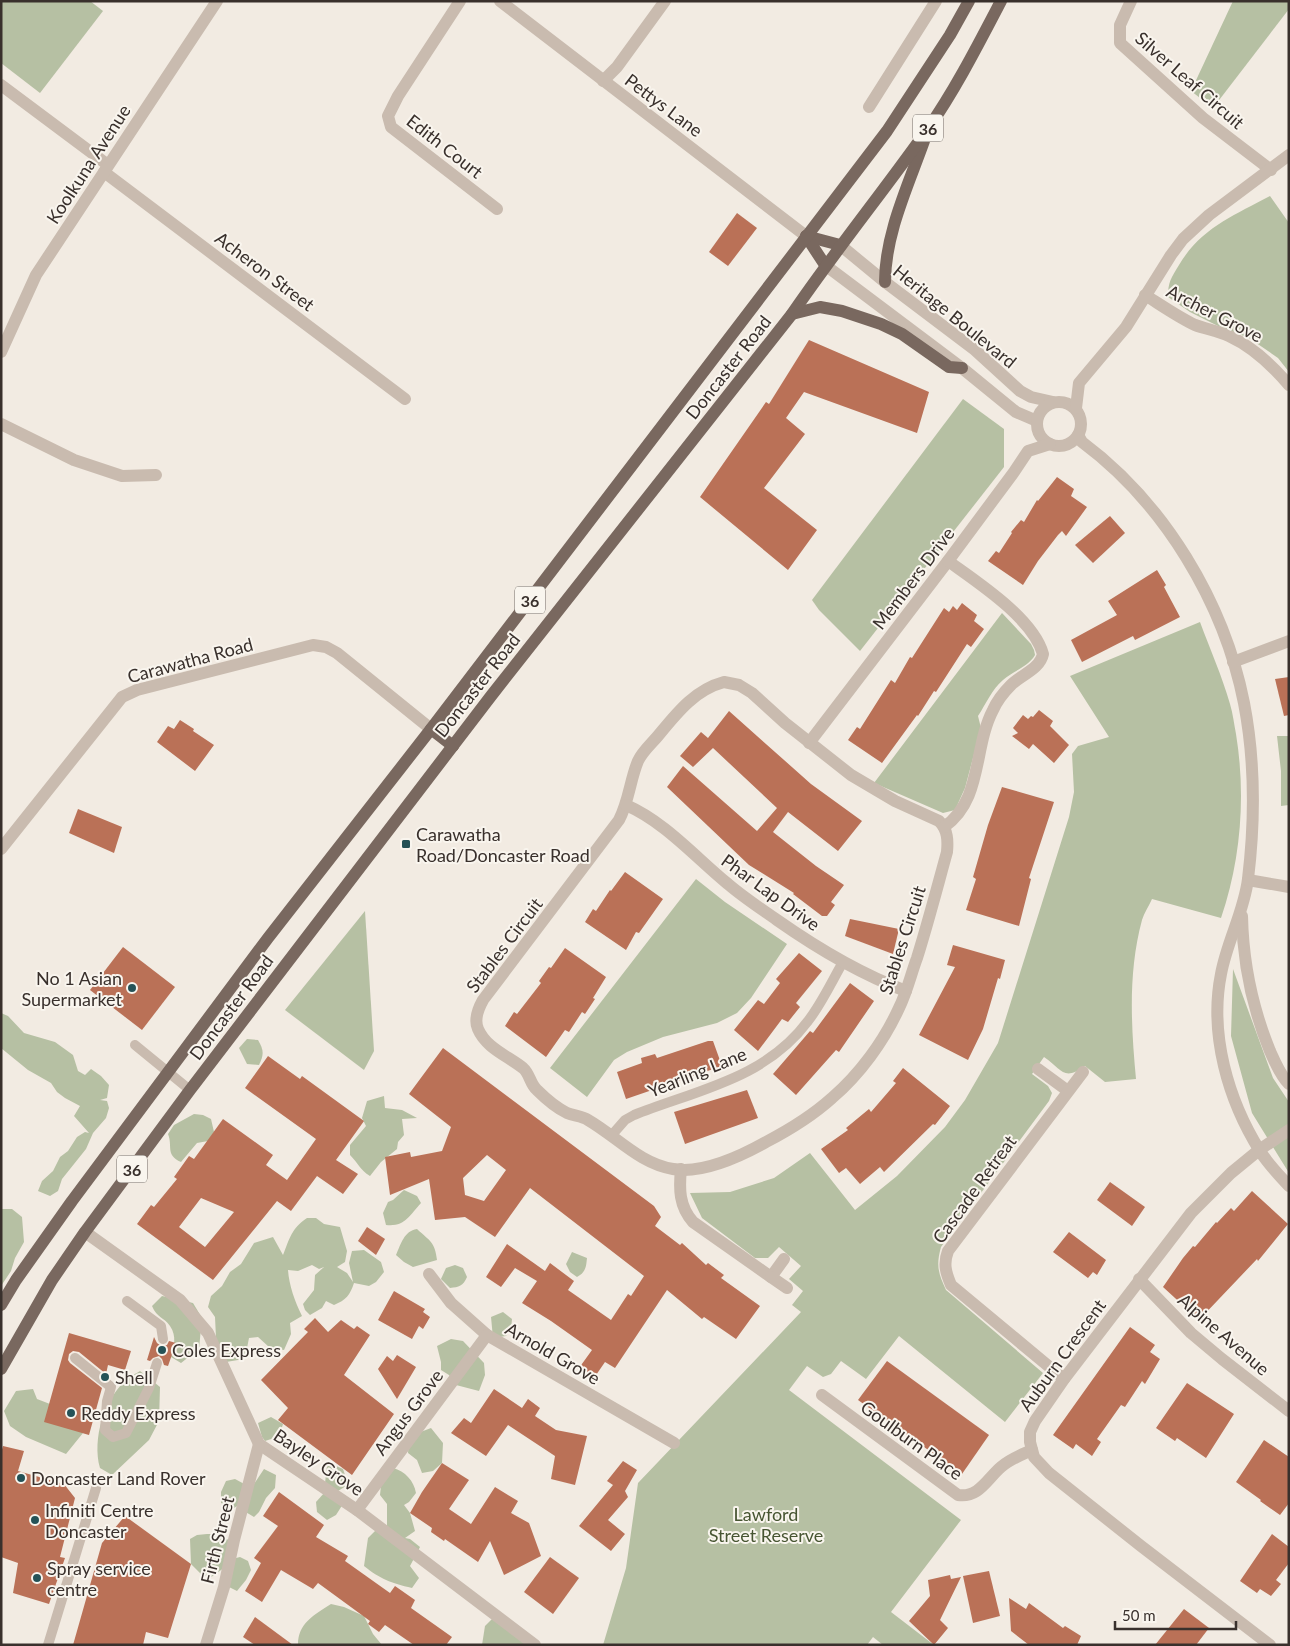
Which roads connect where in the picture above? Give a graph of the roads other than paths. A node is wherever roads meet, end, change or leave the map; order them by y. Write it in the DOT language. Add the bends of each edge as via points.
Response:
graph roads {
  1 [pos="217,1"];
  2 [pos="460,1"];
  3 [pos="500,1"];
  4 [pos="665,1"];
  5 [pos="936,1"];
  6 [pos="969,1"];
  7 [pos="1001,1"];
  8 [pos="1131,1"];
  9 [pos="603,81"];
  10 [pos="1,85"];
  11 [pos="869,107"];
  12 [pos="928,129"];
  13 [pos="1289,155"];
  14 [pos="106,168"];
  15 [pos="1271,170"];
  16 [pos="497,209"];
  17 [pos="806,236"];
  18 [pos="840,245"];
  19 [pos="826,265"];
  20 [pos="885,282"];
  21 [pos="1145,295"];
  22 [pos="792,314"];
  23 [pos="1,352"];
  24 [pos="962,368"];
  25 [pos="1289,385"];
  26 [pos="405,399"];
  27 [pos="1053,402"];
  28 [pos="1076,408"];
  29 [pos="1037,421"];
  30 [pos="1,424"];
  31 [pos="1078,435"];
  32 [pos="1050,444"];
  33 [pos="156,474"];
  34 [pos="948,561"];
  35 [pos="1289,641"];
  36 [pos="1233,662"];
  37 [pos="432,729"];
  38 [pos="809,743"];
  39 [pos="453,746"];
  40 [pos="626,804"];
  41 [pos="944,828"];
  42 [pos="1,849"];
  43 [pos="1248,880"];
  44 [pos="1289,887"];
  45 [pos="1242,911"];
  46 [pos="843,962"];
  47 [pos="906,991"];
  48 [pos="135,1044"];
  49 [pos="1038,1069"];
  50 [pos="168,1072"];
  51 [pos="1083,1072"];
  52 [pos="1289,1084"];
  53 [pos="190,1090"];
  54 [pos="1068,1091"];
  55 [pos="1289,1130"];
  56 [pos="611,1136"];
  57 [pos="1259,1150"];
  58 [pos="681,1169"];
  59 [pos="1289,1186"];
  60 [pos="86,1232"];
  61 [pos="784,1259"];
  62 [pos="429,1274"];
  63 [pos="771,1277"];
  64 [pos="1139,1279"];
  65 [pos="787,1288"];
  66 [pos="127,1302"];
  67 [pos="1,1305"];
  68 [pos="487,1335"];
  69 [pos="164,1340"];
  70 [pos="75,1358"];
  71 [pos="156,1363"];
  72 [pos="1,1369"];
  73 [pos="1064,1379"];
  74 [pos="822,1395"];
  75 [pos="1289,1411"];
  76 [pos="674,1443"];
  77 [pos="259,1444"];
  78 [pos="1032,1450"];
  79 [pos="96,1488"];
  80 [pos="357,1510"];
  81 [pos="48,1645"];
  82 [pos="206,1645"];
  83 [pos="535,1645"];
  84 [pos="1270,1645"];
  1 -- 14 [label="street, Koolkuna Avenue"];
  2 -- 16 [label="street, Edith Court" via="388,116 391,127"];
  3 -- 9 [label="street, Pettys Lane"];
  4 -- 9 [label="street"];
  5 -- 11 [label="street"];
  6 -- 17 [label="main road, Doncaster Road / 36" via="887,131"];
  7 -- 12 [label="main road, Doncaster Road / 36"];
  8 -- 15 [label="street, Silver Leaf Circuit" via="1120,25 1120,43 1203,118"];
  9 -- 17 [label="street, Pettys Lane"];
  10 -- 14 [label="street, Acheron Street"];
  12 -- 18 [label="main road, Doncaster Road / 36"];
  12 -- 20 [label="main road" via="887,251"];
  13 -- 15 [label="street"];
  14 -- 23 [label="street, Koolkuna Avenue" via="36,275"];
  14 -- 26 [label="street, Acheron Street"];
  15 -- 21 [label="street" via="1183,238"];
  17 -- 18 [label="main road"];
  17 -- 19 [label="main road"];
  17 -- 37 [label="main road, Doncaster Road / 36"];
  18 -- 19 [label="main road, Doncaster Road / 36"];
  18 -- 20 [label="street, Heritage Boulevard"];
  19 -- 22 [label="main road, Doncaster Road / 36"];
  19 -- 24 [label="street, Heritage Boulevard"];
  20 -- 27 [label="street, Heritage Boulevard" via="975,350 1020,391"];
  21 -- 25 [label="street, Archer Grove" via="1182,318 1247,346 1275,368"];
  21 -- 28 [label="street" via="1126,326 1079,384"];
  22 -- 24 [label="main road" via="820,306 842,311 881,324 902,334 949,367"];
  22 -- 39 [label="main road, Doncaster Road / 36"];
  24 -- 29 [label="street, Heritage Boulevard" via="1016,412"];
  27 -- 28 [label="street" via="1066,402"];
  27 -- 29 [label="street" via="1043,408"];
  28 -- 31 [label="street" via="1081,422"];
  29 -- 32 [label="street" via="1040,434"];
  30 -- 33 [label="street" via="82,463 122,476"];
  31 -- 32 [label="street" via="1068,444"];
  31 -- 36 [label="street" via="1082,442 1128,480 1168,529 1212,607"];
  32 -- 34 [label="street, Members Drive" via="1028,451"];
  34 -- 38 [label="street, Members Drive"];
  34 -- 41 [label="street" via="1019,617 1037,640 1042,654 1038,665 1010,686 996,703 968,799 955,820"];
  35 -- 36 [label="street"];
  36 -- 43 [label="street" via="1244,703 1251,758 1252,821"];
  37 -- 39 [label="main road"];
  37 -- 42 [label="street, Carawatha Road" via="337,653 313,645 137,690 122,697"];
  37 -- 50 [label="main road, Doncaster Road / 36"];
  38 -- 40 [label="street, Stables Circuit" via="745,688 724,682 714,685 678,711 639,759"];
  38 -- 41 [label="street, Stables Circuit" via="851,776 940,821"];
  39 -- 53 [label="main road, Doncaster Road / 36"];
  40 -- 46 [label="street, Phar Lap Drive" via="655,822 758,907"];
  40 -- 56 [label="street, Stables Circuit" via="619,820 483,1000 476,1017 477,1027 490,1046 525,1070 535,1088 566,1113 587,1119"];
  41 -- 47 [label="street, Stables Circuit" via="947,852"];
  43 -- 44 [label="street"];
  43 -- 45 [label="street"];
  45 -- 52 [label="street" via="1244,960 1253,1002 1274,1058"];
  45 -- 57 [label="street" via="1221,973 1218,1022 1223,1059 1238,1112"];
  46 -- 47 [label="street, Phar Lap Drive"];
  46 -- 56 [label="lane, Yearling Lane" via="809,1020 782,1049 741,1076 634,1115"];
  47 -- 58 [label="street, Stables Circuit" via="881,1041 832,1098 786,1131 752,1150 712,1165"];
  48 -- 50 [label="lane"];
  49 -- 54 [label="street"];
  50 -- 53 [label="lane"];
  50 -- 67 [label="main road, Doncaster Road / 36" via="39,1246"];
  51 -- 54 [label="street, Cascade Retreat"];
  53 -- 60 [label="main road, Doncaster Road / 36"];
  54 -- 73 [label="street, Cascade Retreat" via="944,1260 951,1285"];
  55 -- 57 [label="street, Auburn Crescent"];
  56 -- 58 [label="street, Stables Circuit" via="656,1164"];
  57 -- 59 [label="street"];
  57 -- 64 [label="street, Auburn Crescent" via="1196,1207"];
  58 -- 63 [label="street" via="680,1195 688,1216 700,1228"];
  60 -- 72 [label="main road, Doncaster Road / 36" via="52,1280"];
  60 -- 77 [label="street, Bayley Grove" via="180,1300 208,1333"];
  61 -- 63 [label="street"];
  62 -- 68 [label="street, Arnold Grove" via="451,1303"];
  63 -- 65 [label="street"];
  64 -- 73 [label="street, Auburn Crescent"];
  64 -- 75 [label="street, Alpine Avenue" via="1191,1333"];
  66 -- 69 [label="lane" via="161,1326"];
  68 -- 76 [label="street, Arnold Grove"];
  68 -- 80 [label="street, Angus Grove"];
  70 -- 71 [label="lane" via="111,1387 105,1430 113,1437 126,1433 149,1388"];
  73 -- 78 [label="street, Auburn Crescent" via="1034,1421 1030,1432"];
  74 -- 78 [label="street, Goulburn Place" via="958,1495 974,1494 1002,1466"];
  77 -- 80 [label="street, Bayley Grove"];
  77 -- 82 [label="street, Firth Street" via="224,1587"];
  78 -- 84 [label="street" via="1049,1473"];
  79 -- 81 [label="lane"];
  80 -- 83 [label="street, Bayley Grove"];
}
